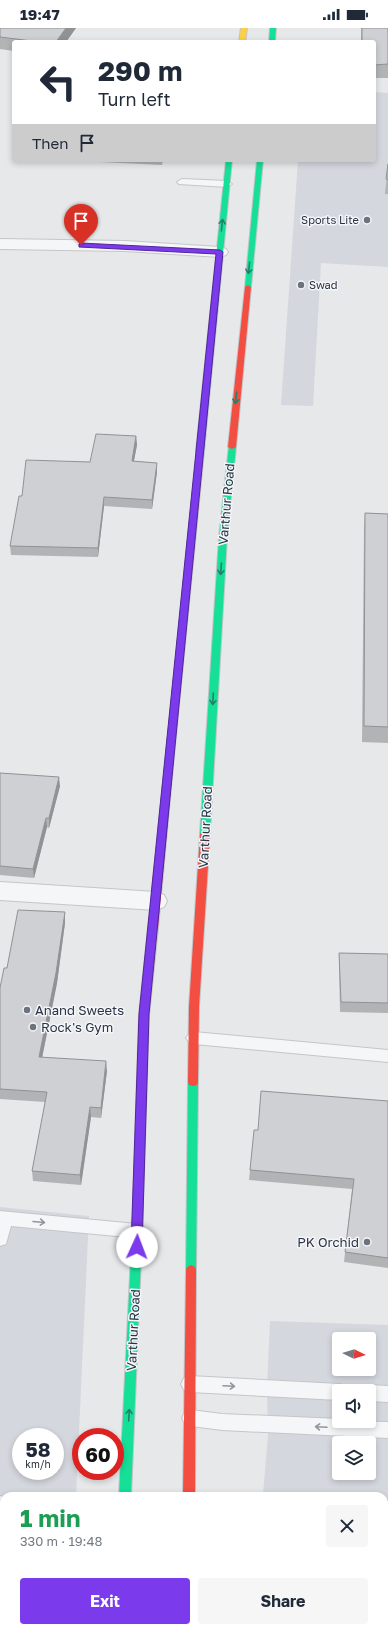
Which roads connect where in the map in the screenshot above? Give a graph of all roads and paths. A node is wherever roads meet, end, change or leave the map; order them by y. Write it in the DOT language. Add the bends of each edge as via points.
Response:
graph roads {
  1 [pos="244,28"];
  2 [pos="273,28"];
  3 [pos="242,40"];
  4 [pos="272,40"];
  5 [pos="229,162"];
  6 [pos="260,162"];
  7 [pos="182,182"];
  8 [pos="227,184"];
  9 [pos="0,244"];
  10 [pos="220,252"];
  11 [pos="184,605"];
  12 [pos="198,605"];
  13 [pos="0,891"];
  14 [pos="156,901"];
  15 [pos="194,1038"];
  16 [pos="388,1056"];
  17 [pos="2,1218"];
  18 [pos="137,1231"];
  19 [pos="0,1239"];
  20 [pos="190,1384"];
  21 [pos="332,1392"];
  22 [pos="376,1393"];
  23 [pos="388,1394"];
  24 [pos="191,1418"];
  25 [pos="388,1430"];
  26 [pos="125,1492"];
  27 [pos="189,1492"];
  1 -- 3 [label="main road"];
  2 -- 4 [label="main road"];
  5 -- 8 [label="main road, Varthur Road"];
  6 -- 15 [label="main road, Varthur Road, one-way" via="215,606"];
  7 -- 8 [label="lane"];
  10 -- 8 [label="main road, Varthur Road, one-way"];
  9 -- 10 [label="street" via="126,246"];
  10 -- 11 [label="main road, Varthur Road"];
  11 -- 12 [label="main road"];
  11 -- 14 [label="main road, Varthur Road"];
  13 -- 14 [label="street"];
  14 -- 18 [label="main road, Varthur Road" via="144,1014"];
  15 -- 16 [label="lane"];
  15 -- 20 [label="main road, Varthur Road"];
  17 -- 18 [label="lane, one-way"];
  17 -- 19 [label="lane"];
  26 -- 18 [label="main road, Varthur Road, one-way"];
  20 -- 21 [label="lane, one-way"];
  20 -- 24 [label="main road, Varthur Road"];
  22 -- 23 [label="lane"];
  25 -- 24 [label="lane, one-way" via="222,1422"];
  24 -- 27 [label="main road, Varthur Road"];
}
